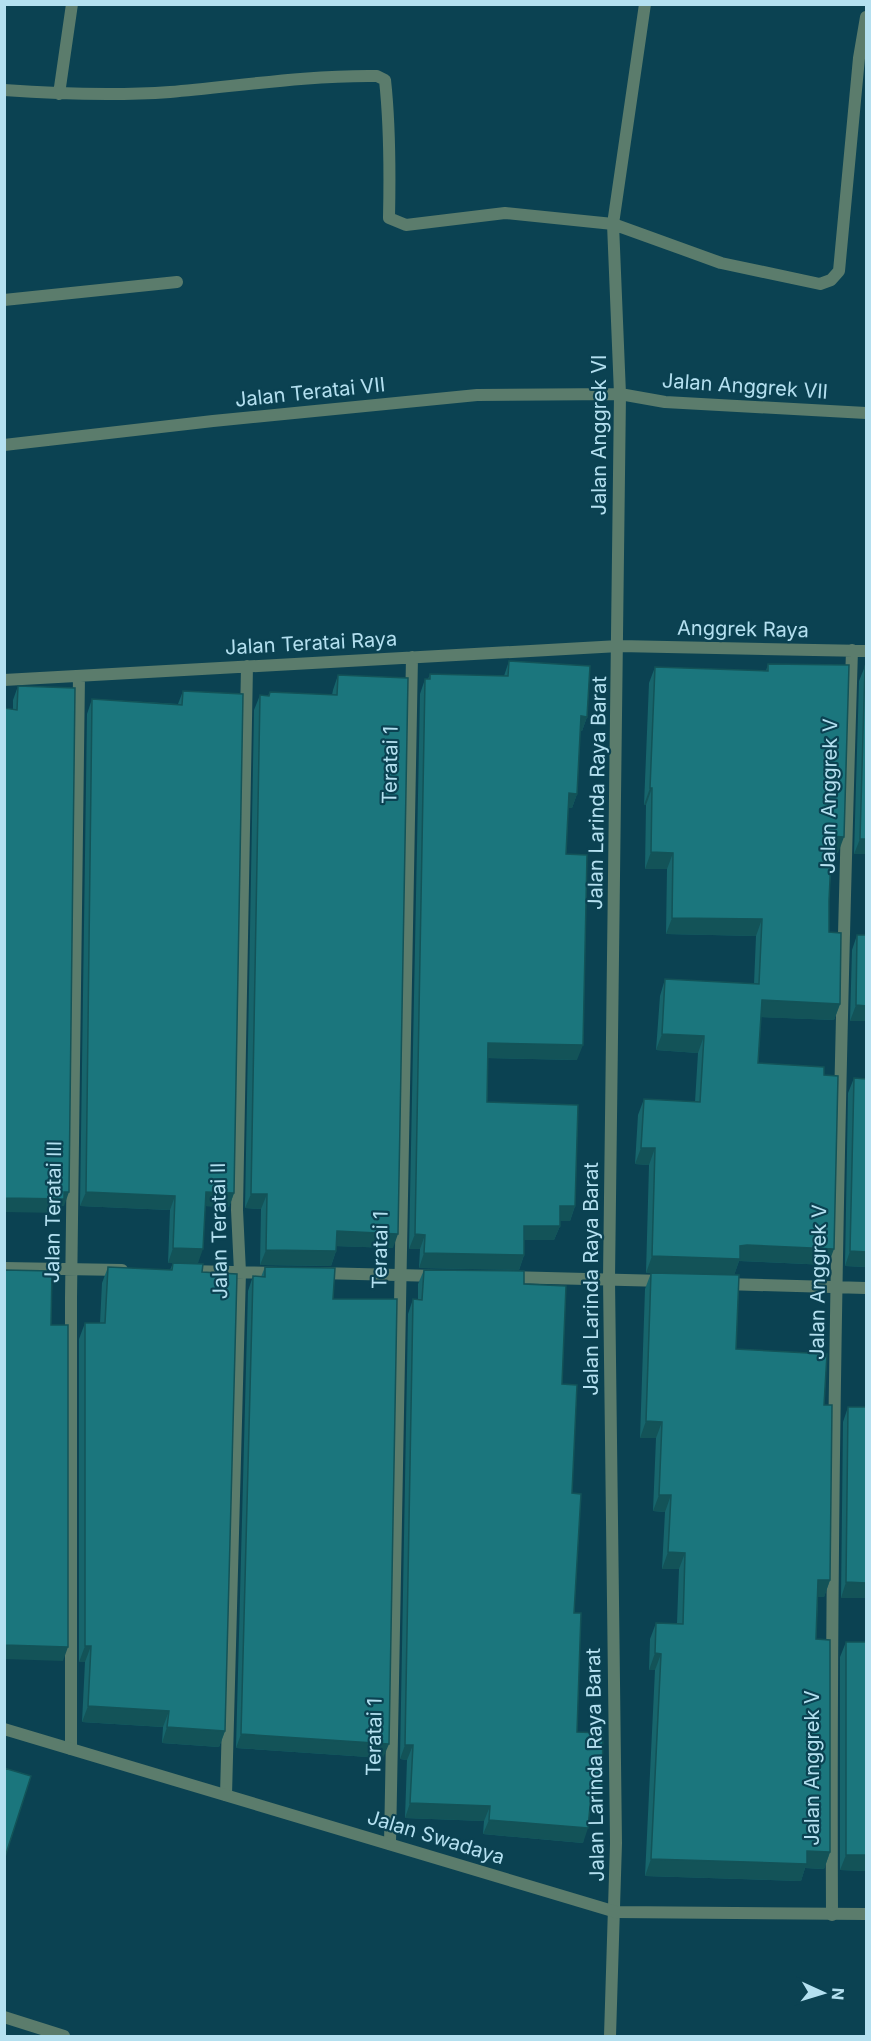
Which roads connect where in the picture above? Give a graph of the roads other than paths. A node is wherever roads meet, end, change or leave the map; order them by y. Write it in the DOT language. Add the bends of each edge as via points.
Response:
graph roads {
  1 [pos="72,4"];
  2 [pos="645,4"];
  3 [pos="867,17"];
  4 [pos="4,90"];
  5 [pos="59,94"];
  6 [pos="613,224"];
  7 [pos="177,282"];
  8 [pos="4,300"];
  9 [pos="620,394"];
  10 [pos="867,413"];
  11 [pos="4,445"];
  12 [pos="619,646"];
  13 [pos="852,650"];
  14 [pos="867,651"];
  15 [pos="411,657"];
  16 [pos="247,666"];
  17 [pos="79,676"];
  18 [pos="4,680"];
  19 [pos="4,1268"];
  20 [pos="72,1269"];
  21 [pos="139,1270"];
  22 [pos="173,1271"];
  23 [pos="240,1272"];
  24 [pos="286,1273"];
  25 [pos="308,1273"];
  26 [pos="399,1275"];
  27 [pos="445,1276"];
  28 [pos="491,1277"];
  29 [pos="609,1279"];
  30 [pos="681,1282"];
  31 [pos="717,1284"];
  32 [pos="867,1288"];
  33 [pos="836,1289"];
  34 [pos="4,1729"];
  35 [pos="70,1749"];
  36 [pos="226,1795"];
  37 [pos="390,1844"];
  38 [pos="616,1912"];
  39 [pos="867,1914"];
  40 [pos="832,1915"];
  41 [pos="4,2017"];
  42 [pos="64,2037"];
  43 [pos="610,2037"];
  1 -- 5 [label="street"];
  2 -- 6 [label="street, Jalan Anggrek VI"];
  3 -- 6 [label="street" via="859,58 839,271 831,280 820,284 721,263"];
  4 -- 5 [label="street"];
  5 -- 6 [label="street" via="168,92 377,76 385,80 389,219 406,225 505,213"];
  6 -- 9 [label="street, Jalan Anggrek VI"];
  7 -- 8 [label="street"];
  9 -- 10 [label="street, Jalan Anggrek VII" via="665,402"];
  9 -- 11 [label="street, Jalan Teratai VII" via="477,395"];
  9 -- 12 [label="street, Jalan Anggrek VI"];
  12 -- 13 [label="street, Anggrek Raya"];
  12 -- 15 [label="street, Jalan Teratai Raya"];
  12 -- 29 [label="street, Jalan Larinda Raya Barat"];
  13 -- 14 [label="street, Anggrek Raya"];
  13 -- 33 [label="street, Jalan Anggrek V"];
  15 -- 16 [label="street, Jalan Teratai Raya"];
  15 -- 26 [label="street, Teratai 1"];
  16 -- 17 [label="street, Jalan Teratai Raya"];
  16 -- 23 [label="street, Jalan Teratai II" via="237,1210"];
  17 -- 18 [label="street, Jalan Teratai Raya"];
  17 -- 20 [label="street, Jalan Teratai III"];
  19 -- 20 [label="street"];
  20 -- 21 [label="street"];
  20 -- 35 [label="street, Jalan Teratai III"];
  22 -- 23 [label="street"];
  23 -- 24 [label="street"];
  23 -- 36 [label="street, Jalan Teratai II"];
  25 -- 26 [label="street"];
  26 -- 27 [label="street"];
  26 -- 37 [label="street, Teratai 1"];
  28 -- 29 [label="street"];
  29 -- 30 [label="street"];
  29 -- 38 [label="street, Jalan Larinda Raya Barat"];
  31 -- 33 [label="street"];
  32 -- 33 [label="street"];
  33 -- 40 [label="street, Jalan Anggrek V"];
  34 -- 35 [label="street, Jalan Swadaya"];
  35 -- 36 [label="street, Jalan Swadaya"];
  36 -- 37 [label="street, Jalan Swadaya"];
  37 -- 38 [label="street, Jalan Swadaya"];
  38 -- 40 [label="street, Jalan Swadaya"];
  38 -- 43 [label="street, Jalan Larinda Raya Barat"];
  39 -- 40 [label="street, Jalan Swadaya"];
  41 -- 42 [label="street"];
}
